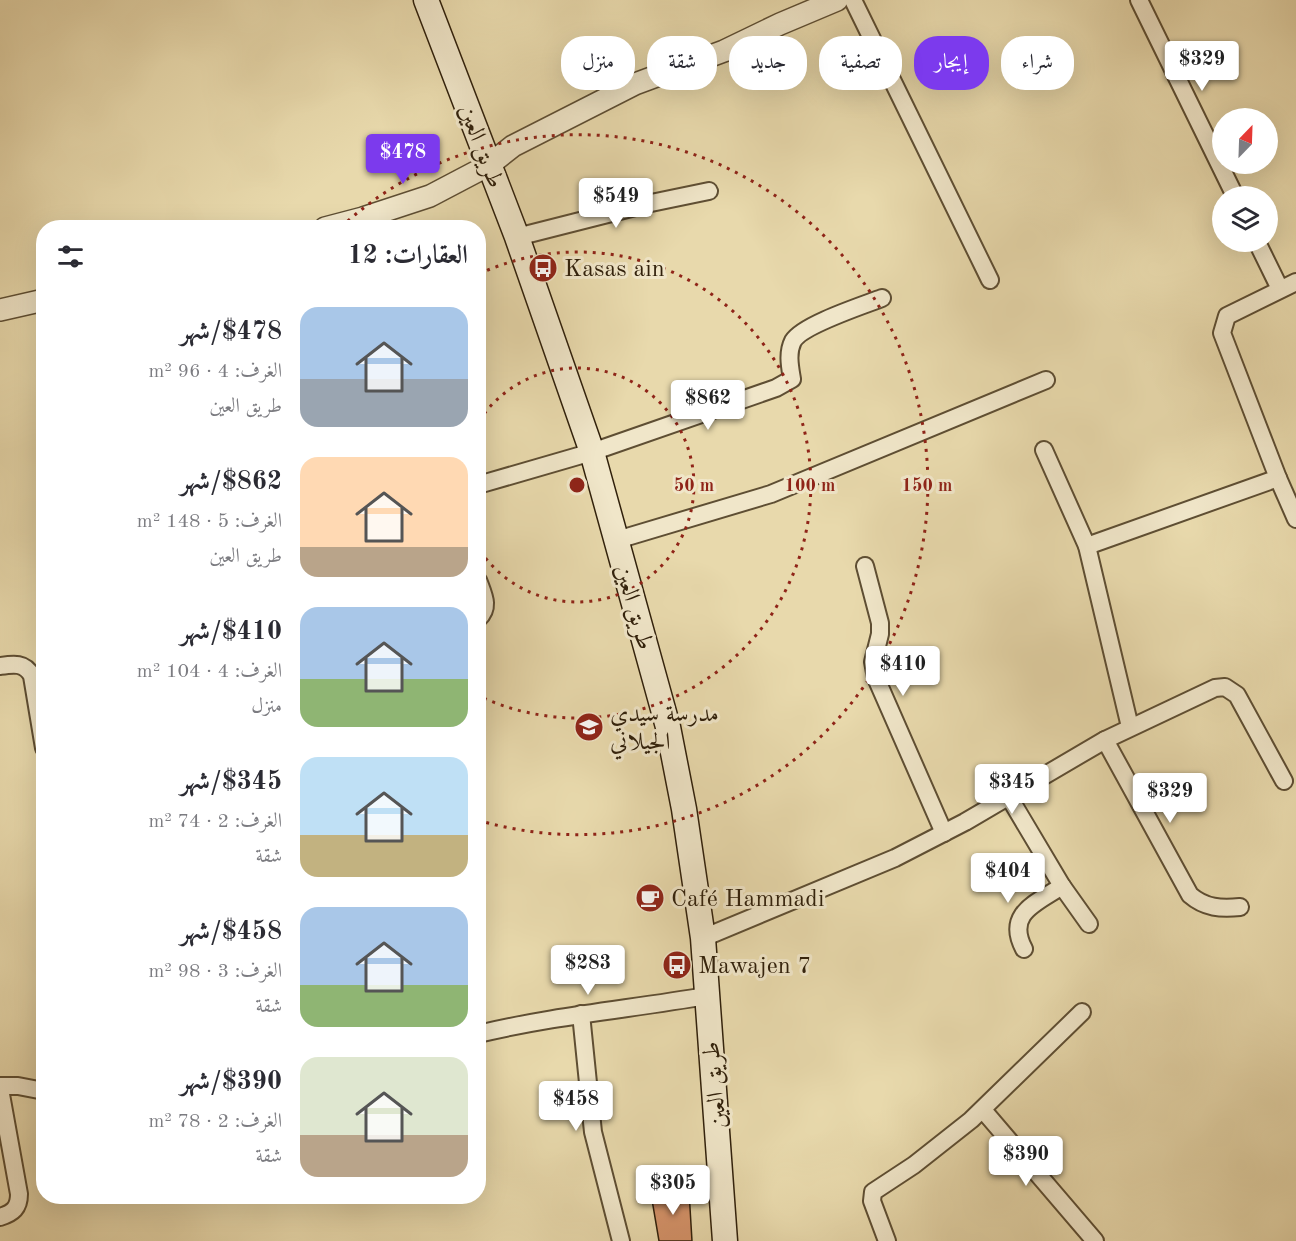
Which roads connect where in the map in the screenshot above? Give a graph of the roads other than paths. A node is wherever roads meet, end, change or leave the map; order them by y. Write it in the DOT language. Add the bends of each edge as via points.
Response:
graph roads {
  1 [pos="426,0"];
  2 [pos="837,0"];
  3 [pos="854,0"];
  4 [pos="1139,0"];
  5 [pos="489,165"];
  6 [pos="1230,186"];
  7 [pos="709,191"];
  8 [pos="354,220"];
  9 [pos="517,237"];
  10 [pos="1264,252"];
  11 [pos="990,280"];
  12 [pos="1288,285"];
  13 [pos="882,298"];
  14 [pos="36,302"];
  15 [pos="0,310"];
  16 [pos="1046,380"];
  17 [pos="1044,450"];
  18 [pos="592,452"];
  19 [pos="1278,478"];
  20 [pos="486,482"];
  21 [pos="1296,519"];
  22 [pos="617,540"];
  23 [pos="1087,546"];
  24 [pos="865,566"];
  25 [pos="0,666"];
  26 [pos="36,700"];
  27 [pos="1130,727"];
  28 [pos="1105,740"];
  29 [pos="1284,781"];
  30 [pos="1009,797"];
  31 [pos="944,832"];
  32 [pos="1062,886"];
  33 [pos="1240,907"];
  34 [pos="1089,924"];
  35 [pos="703,938"];
  36 [pos="1024,949"];
  37 [pos="706,996"];
  38 [pos="1082,1012"];
  39 [pos="581,1014"];
  40 [pos="486,1032"];
  41 [pos="0,1087"];
  42 [pos="36,1089"];
  43 [pos="983,1110"];
  44 [pos="0,1217"];
  45 [pos="621,1241"];
  46 [pos="725,1241"];
  47 [pos="887,1241"];
  48 [pos="1095,1241"];
  1 -- 5 [label="main road, طريق العين"];
  2 -- 5 [label="street" via="724,51 635,84 513,146"];
  3 -- 11 [label="street"];
  4 -- 6 [label="street"];
  5 -- 8 [label="street" via="430,196"];
  5 -- 9 [label="main road, طريق العين"];
  7 -- 9 [label="street"];
  9 -- 18 [label="main road, طريق العين"];
  10 -- 12 [label="street"];
  12 -- 19 [label="street" via="1227,316 1222,333"];
  13 -- 18 [label="street" via="799,334 793,341 789,361 792,378 776,388"];
  14 -- 15 [label="street"];
  16 -- 22 [label="street" via="771,494"];
  17 -- 23 [label="street"];
  18 -- 20 [label="street"];
  18 -- 22 [label="main road, طريق العين"];
  19 -- 21 [label="street"];
  19 -- 23 [label="street"];
  22 -- 35 [label="main road, طريق العين" via="668,727"];
  23 -- 27 [label="street"];
  24 -- 31 [label="street" via="880,623 873,662 876,678"];
  25 -- 26 [label="street" via="16,664 30,671"];
  27 -- 28 [label="street"];
  27 -- 29 [label="street" via="1225,687 1237,695"];
  28 -- 30 [label="street"];
  28 -- 33 [label="street" via="1190,895 1213,907"];
  30 -- 31 [label="street"];
  30 -- 32 [label="street"];
  31 -- 35 [label="street" via="881,865"];
  32 -- 34 [label="street"];
  32 -- 36 [label="street" via="1021,915 1017,929"];
  35 -- 37 [label="main road, طريق العين"];
  37 -- 39 [label="street"];
  37 -- 46 [label="main road, طريق العين"];
  38 -- 43 [label="street"];
  39 -- 40 [label="street"];
  39 -- 45 [label="street" via="593,1131"];
  41 -- 42 [label="street"];
  41 -- 44 [label="street" via="20,1194 18,1206"];
  43 -- 47 [label="street" via="873,1192 872,1201"];
  43 -- 48 [label="street"];
}
